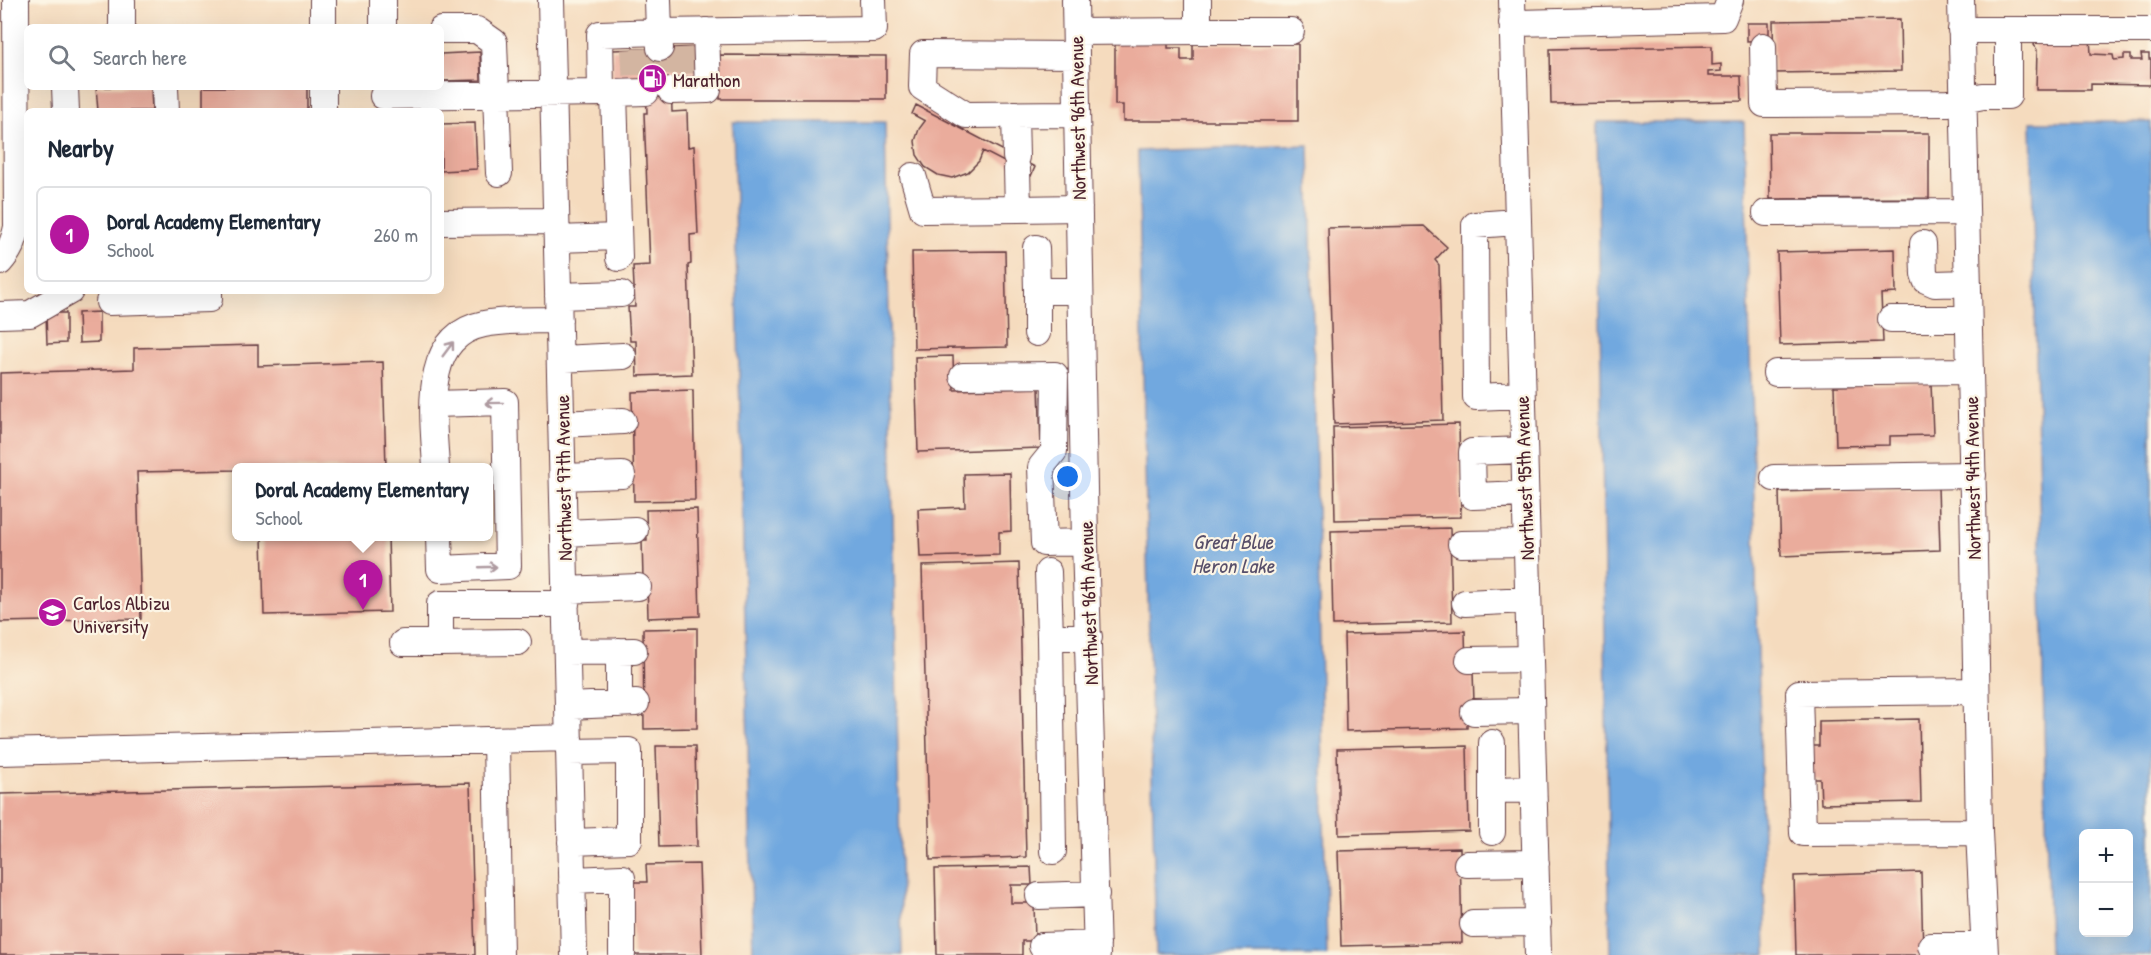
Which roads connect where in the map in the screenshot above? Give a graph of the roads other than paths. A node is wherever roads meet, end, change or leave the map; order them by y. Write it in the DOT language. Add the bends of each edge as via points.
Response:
graph roads {
  1 [pos="16,0"];
  2 [pos="122,0"];
  3 [pos="323,0"];
  4 [pos="383,0"];
  5 [pos="551,0"];
  6 [pos="658,0"];
  7 [pos="873,0"];
  8 [pos="1075,0"];
  9 [pos="1198,0"];
  10 [pos="1730,0"];
  11 [pos="1961,0"];
  12 [pos="1622,10"];
  13 [pos="1512,11"];
  14 [pos="122,24"];
  15 [pos="323,24"];
  16 [pos="383,24"];
  17 [pos="444,30"];
  18 [pos="1961,30"];
  19 [pos="2008,30"];
  20 [pos="2151,30"];
  21 [pos="706,31"];
  22 [pos="1198,31"];
  23 [pos="1291,31"];
  24 [pos="670,40"];
  25 [pos="8,44"];
  26 [pos="1076,44"];
  27 [pos="1763,46"];
  28 [pos="646,89"];
  29 [pos="66,90"];
  30 [pos="165,90"];
  31 [pos="323,90"];
  32 [pos="553,93"];
  33 [pos="498,94"];
  34 [pos="383,98"];
  35 [pos="1963,100"];
  36 [pos="66,108"];
  37 [pos="166,108"];
  38 [pos="323,108"];
  39 [pos="1015,114"];
  40 [pos="1077,114"];
  41 [pos="499,173"];
  42 [pos="913,176"];
  43 [pos="1079,208"];
  44 [pos="1018,209"];
  45 [pos="1966,212"];
  46 [pos="1766,213"];
  47 [pos="444,222"];
  48 [pos="1517,222"];
  49 [pos="557,230"];
  50 [pos="1923,244"];
  51 [pos="1036,248"];
  52 [pos="0,262"];
  53 [pos="1968,283"];
  54 [pos="1037,291"];
  55 [pos="1080,291"];
  56 [pos="65,294"];
  57 [pos="209,294"];
  58 [pos="621,294"];
  59 [pos="109,302"];
  60 [pos="559,308"];
  61 [pos="0,315"];
  62 [pos="1891,319"];
  63 [pos="1968,319"];
  64 [pos="1037,333"];
  65 [pos="623,356"];
  66 [pos="560,359"];
  67 [pos="1970,371"];
  68 [pos="1776,373"];
  69 [pos="963,376"];
  70 [pos="1522,395"];
  71 [pos="434,404"];
  72 [pos="623,421"];
  73 [pos="561,424"];
  74 [pos="1523,450"];
  75 [pos="436,463"];
  76 [pos="622,475"];
  77 [pos="1973,475"];
  78 [pos="563,477"];
  79 [pos="1774,478"];
  80 [pos="1525,494"];
  81 [pos="635,530"];
  82 [pos="564,532"];
  83 [pos="439,541"];
  84 [pos="1085,542"];
  85 [pos="1526,543"];
  86 [pos="1461,544"];
  87 [pos="440,568"];
  88 [pos="1048,572"];
  89 [pos="638,587"];
  90 [pos="566,597"];
  91 [pos="1528,600"];
  92 [pos="1465,603"];
  93 [pos="440,604"];
  94 [pos="1050,637"];
  95 [pos="1089,637"];
  96 [pos="518,642"];
  97 [pos="403,643"];
  98 [pos="440,643"];
  99 [pos="567,652"];
  100 [pos="1530,659"];
  101 [pos="1469,660"];
  102 [pos="1976,691"];
  103 [pos="568,706"];
  104 [pos="1531,711"];
  105 [pos="1474,712"];
  106 [pos="496,740"];
  107 [pos="1491,742"];
  108 [pos="569,745"];
  109 [pos="0,752"];
  110 [pos="1052,786"];
  111 [pos="1533,789"];
  112 [pos="1492,790"];
  113 [pos="1094,792"];
  114 [pos="1492,832"];
  115 [pos="1978,832"];
  116 [pos="571,842"];
  117 [pos="1053,851"];
  118 [pos="1536,863"];
  119 [pos="1467,864"];
  120 [pos="572,880"];
  121 [pos="1096,894"];
  122 [pos="1039,896"];
  123 [pos="1538,923"];
  124 [pos="1473,924"];
  125 [pos="1042,946"];
  126 [pos="1931,946"];
  127 [pos="1097,950"];
  128 [pos="1984,951"];
  129 [pos="500,955"];
  130 [pos="574,955"];
  131 [pos="622,955"];
  132 [pos="1538,955"];
  1 -- 25 [label="street"];
  2 -- 14 [label="street"];
  3 -- 15 [label="street"];
  4 -- 16 [label="street"];
  5 -- 32 [label="street, Northwest 97th Avenue"];
  6 -- 24 [label="street"];
  7 -- 21 [label="street" via="874,29"];
  8 -- 26 [label="street, Northwest 96th Avenue"];
  9 -- 22 [label="street"];
  10 -- 12 [label="street" via="1723,18"];
  11 -- 18 [label="street, Northwest 94th Avenue"];
  12 -- 13 [label="street"];
  13 -- 48 [label="street, Northwest 95th Avenue"];
  17 -- 33 [label="street" via="477,30 494,42"];
  18 -- 19 [label="street"];
  18 -- 35 [label="street, Northwest 94th Avenue"];
  19 -- 20 [label="street"];
  19 -- 35 [label="street" via="2008,96"];
  21 -- 24 [label="street"];
  21 -- 28 [label="street" via="708,90"];
  22 -- 23 [label="street"];
  22 -- 26 [label="street"];
  24 -- 28 [label="street" via="634,41 600,34"];
  25 -- 52 [label="street" via="17,227 14,241"];
  26 -- 39 [label="street" via="923,54 922,87 966,115"];
  26 -- 40 [label="street, Northwest 96th Avenue"];
  27 -- 35 [label="street" via="1764,104"];
  28 -- 32 [label="street"];
  28 -- 49 [label="street" via="618,248"];
  29 -- 36 [label="street"];
  30 -- 37 [label="street"];
  31 -- 38 [label="street"];
  32 -- 33 [label="street"];
  32 -- 49 [label="street, Northwest 97th Avenue"];
  33 -- 34 [label="street"];
  33 -- 41 [label="street"];
  35 -- 45 [label="street, Northwest 94th Avenue"];
  39 -- 40 [label="street"];
  39 -- 44 [label="street"];
  40 -- 43 [label="street, Northwest 96th Avenue"];
  42 -- 44 [label="street" via="923,210"];
  43 -- 44 [label="street"];
  43 -- 55 [label="street, Northwest 96th Avenue"];
  45 -- 46 [label="street"];
  45 -- 53 [label="street, Northwest 94th Avenue"];
  47 -- 49 [label="street"];
  48 -- 70 [label="street, Northwest 95th Avenue"];
  48 -- 70 [label="street" via="1475,225 1476,397"];
  49 -- 60 [label="street, Northwest 97th Avenue"];
  50 -- 53 [label="street" via="1926,280 1935,284"];
  51 -- 54 [label="street"];
  53 -- 63 [label="street, Northwest 94th Avenue"];
  54 -- 55 [label="street"];
  54 -- 64 [label="street"];
  55 -- 84 [label="street, Northwest 96th Avenue"];
  56 -- 61 [label="street" via="30,314"];
  57 -- 59 [label="street" via="209,299"];
  58 -- 60 [label="street"];
  60 -- 66 [label="street, Northwest 97th Avenue"];
  71 -- 60 [label="street, one-way" via="437,366 447,347 463,333 483,324"];
  62 -- 63 [label="street"];
  63 -- 67 [label="street, Northwest 94th Avenue"];
  65 -- 66 [label="street"];
  66 -- 73 [label="street, Northwest 97th Avenue"];
  67 -- 68 [label="street"];
  67 -- 77 [label="street, Northwest 94th Avenue"];
  69 -- 84 [label="street" via="1055,375 1054,451 1041,468 1044,543"];
  70 -- 74 [label="street, Northwest 95th Avenue"];
  71 -- 75 [label="street"];
  87 -- 71 [label="street, one-way" via="508,566 505,402"];
  72 -- 73 [label="street"];
  73 -- 78 [label="street, Northwest 97th Avenue"];
  74 -- 80 [label="street, Northwest 95th Avenue"];
  74 -- 80 [label="street" via="1472,452 1473,496"];
  76 -- 78 [label="street"];
  77 -- 79 [label="street"];
  77 -- 102 [label="street, Northwest 94th Avenue"];
  78 -- 82 [label="street, Northwest 97th Avenue"];
  80 -- 85 [label="street, Northwest 95th Avenue"];
  81 -- 82 [label="street"];
  82 -- 90 [label="street, Northwest 97th Avenue"];
  83 -- 87 [label="street"];
  84 -- 95 [label="street, Northwest 96th Avenue"];
  85 -- 86 [label="street"];
  85 -- 91 [label="street, Northwest 95th Avenue"];
  87 -- 93 [label="street"];
  88 -- 94 [label="street"];
  89 -- 90 [label="street"];
  90 -- 93 [label="street"];
  90 -- 99 [label="street, Northwest 97th Avenue"];
  91 -- 92 [label="street"];
  91 -- 100 [label="street, Northwest 95th Avenue"];
  93 -- 98 [label="street"];
  94 -- 95 [label="street"];
  94 -- 110 [label="street"];
  95 -- 113 [label="street, Northwest 96th Avenue"];
  96 -- 98 [label="street"];
  97 -- 98 [label="street"];
  99 -- 103 [label="street, Northwest 97th Avenue"];
  99 -- 103 [label="street" via="627,651 627,704"];
  100 -- 101 [label="street"];
  100 -- 104 [label="street, Northwest 95th Avenue"];
  102 -- 115 [label="street, Northwest 94th Avenue"];
  102 -- 115 [label="street" via="1799,693 1803,833"];
  103 -- 108 [label="street, Northwest 97th Avenue"];
  104 -- 105 [label="street"];
  104 -- 111 [label="street, Northwest 95th Avenue"];
  106 -- 108 [label="street"];
  106 -- 109 [label="street"];
  106 -- 129 [label="street"];
  107 -- 112 [label="street"];
  108 -- 116 [label="street, Northwest 97th Avenue"];
  108 -- 116 [label="street" via="629,751 629,840"];
  110 -- 113 [label="street"];
  110 -- 117 [label="street"];
  111 -- 112 [label="street"];
  111 -- 118 [label="street, Northwest 95th Avenue"];
  112 -- 114 [label="street"];
  113 -- 121 [label="street, Northwest 96th Avenue"];
  115 -- 128 [label="street, Northwest 94th Avenue"];
  116 -- 120 [label="street, Northwest 97th Avenue"];
  118 -- 119 [label="street"];
  118 -- 123 [label="street, Northwest 95th Avenue"];
  120 -- 130 [label="street, Northwest 97th Avenue"];
  120 -- 131 [label="street" via="622,878"];
  121 -- 122 [label="street"];
  121 -- 127 [label="street, Northwest 96th Avenue"];
  123 -- 124 [label="street"];
  123 -- 132 [label="street, Northwest 95th Avenue"];
  125 -- 127 [label="street"];
  126 -- 128 [label="street"];
}
